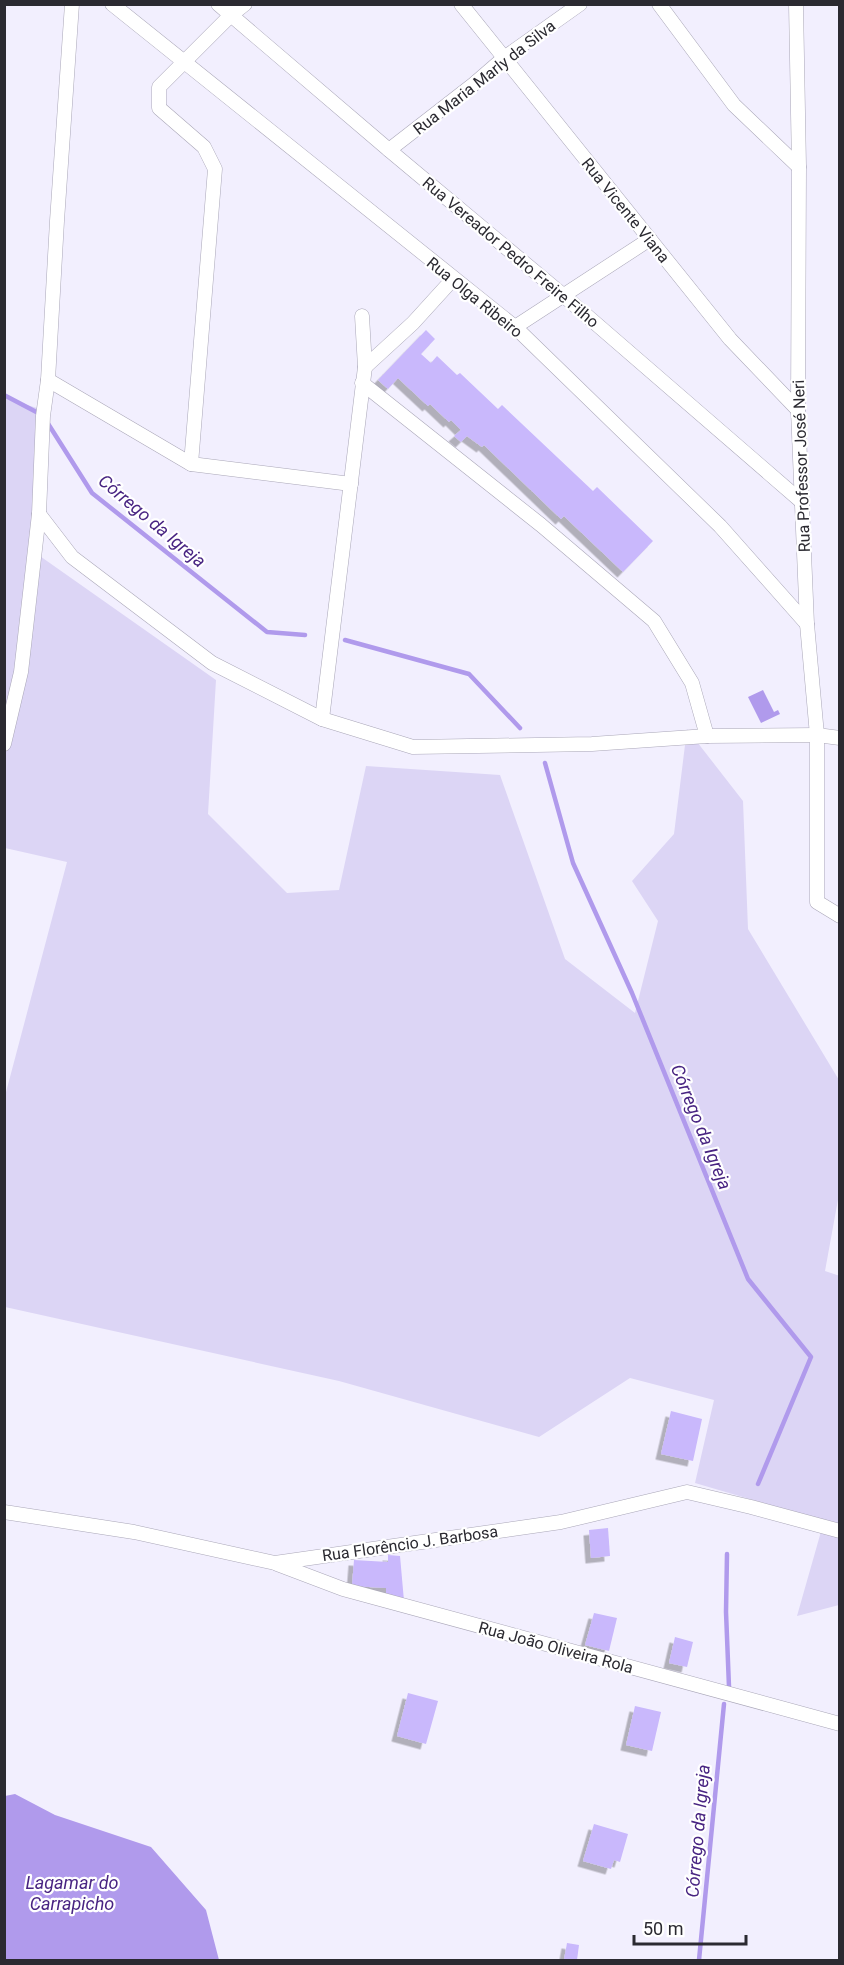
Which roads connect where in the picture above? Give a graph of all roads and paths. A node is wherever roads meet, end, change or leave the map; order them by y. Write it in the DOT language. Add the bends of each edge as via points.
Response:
graph roads {
  1 [pos="72,4"];
  2 [pos="112,4"];
  3 [pos="218,4"];
  4 [pos="245,4"];
  5 [pos="461,4"];
  6 [pos="580,4"];
  7 [pos="659,4"];
  8 [pos="796,4"];
  9 [pos="231,16"];
  10 [pos="504,58"];
  11 [pos="183,62"];
  12 [pos="389,150"];
  13 [pos="799,167"];
  14 [pos="650,239"];
  15 [pos="453,279"];
  16 [pos="564,296"];
  17 [pos="362,316"];
  18 [pos="515,327"];
  19 [pos="365,367"];
  20 [pos="48,380"];
  21 [pos="362,383"];
  22 [pos="798,410"];
  23 [pos="191,464"];
  24 [pos="351,484"];
  25 [pos="802,502"];
  26 [pos="39,514"];
  27 [pos="807,624"];
  28 [pos="322,719"];
  29 [pos="817,735"];
  30 [pos="707,736"];
  31 [pos="840,738"];
  32 [pos="4,744"];
  33 [pos="840,916"];
  34 [pos="4,1512"];
  35 [pos="840,1531"];
  36 [pos="275,1563"];
  37 [pos="840,1724"];
  1 -- 20 [label="street"];
  2 -- 11 [label="street, Rua Olga Ribeiro"];
  3 -- 9 [label="street, Rua Vereador Pedro Freire Filho"];
  4 -- 9 [label="street"];
  5 -- 10 [label="street, Rua Vicente Viana"];
  6 -- 10 [label="street, Rua Maria Marly da Silva"];
  7 -- 13 [label="street" via="734,105"];
  8 -- 13 [label="street, Rua Professor José Neri"];
  9 -- 11 [label="street"];
  9 -- 12 [label="street, Rua Vereador Pedro Freire Filho"];
  10 -- 12 [label="street, Rua Maria Marly da Silva"];
  10 -- 14 [label="street, Rua Vicente Viana"];
  11 -- 15 [label="street, Rua Olga Ribeiro"];
  11 -- 23 [label="street" via="159,87 159,108 204,147 215,169"];
  12 -- 16 [label="street, Rua Vereador Pedro Freire Filho"];
  13 -- 22 [label="street, Rua Professor José Neri"];
  14 -- 16 [label="street"];
  14 -- 22 [label="street, Rua Vicente Viana" via="730,339"];
  15 -- 18 [label="street, Rua Olga Ribeiro"];
  15 -- 19 [label="street"];
  16 -- 18 [label="street"];
  16 -- 25 [label="street, Rua Vereador Pedro Freire Filho"];
  17 -- 19 [label="street"];
  18 -- 27 [label="street, Rua Olga Ribeiro" via="720,526"];
  19 -- 21 [label="street"];
  20 -- 23 [label="street"];
  20 -- 26 [label="street"];
  21 -- 24 [label="street"];
  21 -- 30 [label="street" via="541,525 654,621 692,683"];
  22 -- 25 [label="street, Rua Professor José Neri"];
  23 -- 24 [label="street"];
  24 -- 28 [label="street"];
  25 -- 27 [label="street, Rua Professor José Neri"];
  26 -- 28 [label="street" via="72,557 212,663"];
  26 -- 32 [label="street" via="21,672"];
  27 -- 29 [label="street, Rua Professor José Neri"];
  28 -- 30 [label="street" via="413,747 592,744"];
  29 -- 30 [label="street"];
  29 -- 31 [label="street"];
  29 -- 33 [label="street, Rua Professor José Neri" via="818,902"];
  34 -- 36 [label="street, Rua Florêncio J. Barbosa" via="134,1532"];
  35 -- 36 [label="street, Rua Florêncio J. Barbosa" via="687,1492 561,1522"];
  36 -- 37 [label="street, Rua João Oliveira Rola" via="344,1589"];
}
